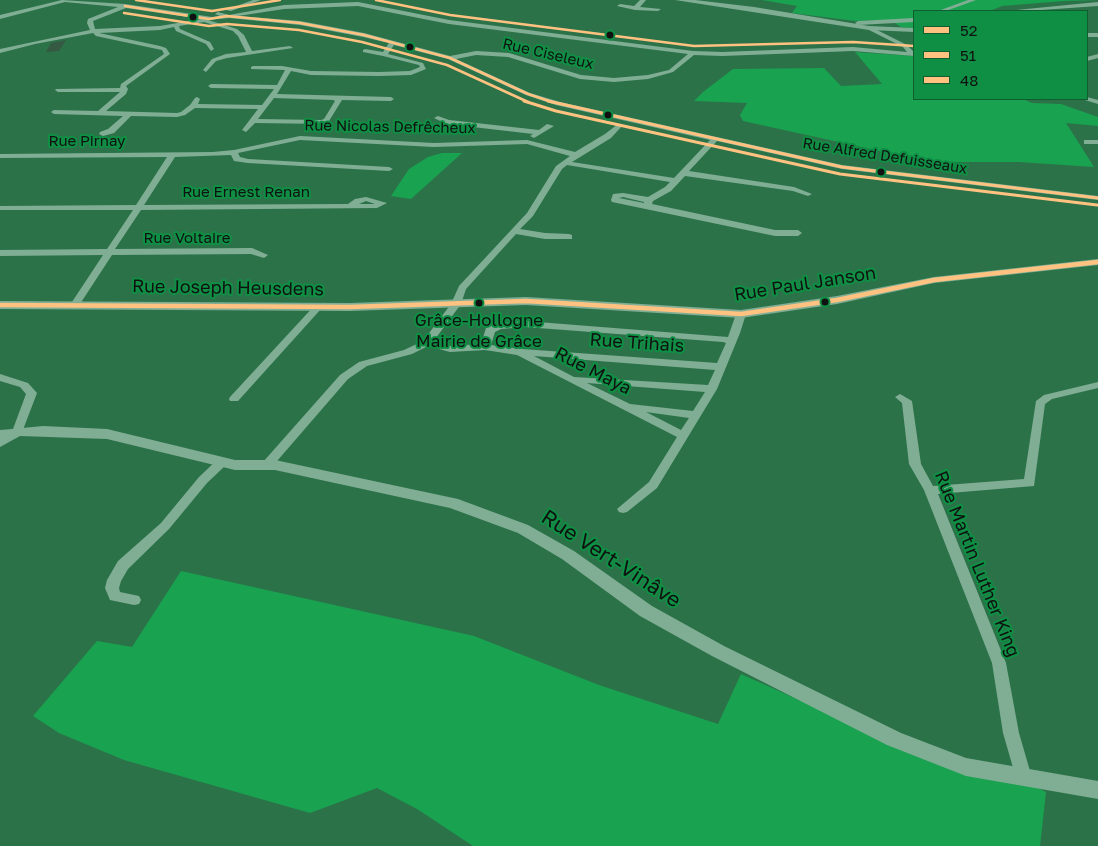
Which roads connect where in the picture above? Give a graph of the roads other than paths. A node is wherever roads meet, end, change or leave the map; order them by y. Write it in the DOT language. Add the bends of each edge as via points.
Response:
graph roads {
  1 [pos="68,0"];
  2 [pos="132,0"];
  3 [pos="258,0"];
  4 [pos="643,0"];
  5 [pos="678,0"];
  6 [pos="973,0"];
  7 [pos="1098,4"];
  8 [pos="125,6"];
  9 [pos="620,6"];
  10 [pos="635,8"];
  11 [pos="658,9"];
  12 [pos="945,10"];
  13 [pos="1022,10"];
  14 [pos="218,14"];
  15 [pos="227,16"];
  16 [pos="0,17"];
  17 [pos="207,19"];
  18 [pos="913,20"];
  19 [pos="840,23"];
  20 [pos="176,26"];
  21 [pos="874,26"];
  22 [pos="913,30"];
  23 [pos="94,31"];
  24 [pos="392,43"];
  25 [pos="290,48"];
  26 [pos="211,49"];
  27 [pos="0,51"];
  28 [pos="365,51"];
  29 [pos="249,52"];
  30 [pos="693,53"];
  31 [pos="385,54"];
  32 [pos="913,54"];
  33 [pos="450,58"];
  34 [pos="258,61"];
  35 [pos="206,70"];
  36 [pos="288,71"];
  37 [pos="210,85"];
  38 [pos="277,87"];
  39 [pos="125,89"];
  40 [pos="58,90"];
  41 [pos="271,96"];
  42 [pos="335,98"];
  43 [pos="391,99"];
  44 [pos="264,106"];
  45 [pos="54,112"];
  46 [pos="100,113"];
  47 [pos="129,114"];
  48 [pos="438,118"];
  49 [pos="254,121"];
  50 [pos="550,126"];
  51 [pos="618,126"];
  52 [pos="246,130"];
  53 [pos="539,132"];
  54 [pos="103,134"];
  55 [pos="715,139"];
  56 [pos="528,142"];
  57 [pos="1086,142"];
  58 [pos="1098,142"];
  59 [pos="234,152"];
  60 [pos="173,154"];
  61 [pos="576,155"];
  62 [pos="0,156"];
  63 [pos="566,163"];
  64 [pos="389,169"];
  65 [pos="683,173"];
  66 [pos="677,181"];
  67 [pos="808,194"];
  68 [pos="1098,198"];
  69 [pos="351,205"];
  70 [pos="140,206"];
  71 [pos="0,208"];
  72 [pos="514,231"];
  73 [pos="798,234"];
  74 [pos="569,237"];
  75 [pos="110,252"];
  76 [pos="0,253"];
  77 [pos="264,255"];
  78 [pos="1098,262"];
  79 [pos="456,304"];
  80 [pos="0,305"];
  81 [pos="75,305"];
  82 [pos="318,307"];
  83 [pos="741,314"];
  84 [pos="732,341"];
  85 [pos="427,343"];
  86 [pos="485,347"];
  87 [pos="520,352"];
  88 [pos="722,367"];
  89 [pos="0,377"];
  90 [pos="571,379"];
  91 [pos="1098,385"];
  92 [pos="712,389"];
  93 [pos="900,397"];
  94 [pos="234,398"];
  95 [pos="623,406"];
  96 [pos="695,415"];
  97 [pos="17,432"];
  98 [pos="0,434"];
  99 [pos="682,435"];
  100 [pos="0,442"];
  101 [pos="222,462"];
  102 [pos="268,465"];
  103 [pos="930,490"];
  104 [pos="623,509"];
  105 [pos="134,600"];
  106 [pos="1024,778"];
  107 [pos="1098,790"];
  1 -- 8 [label="street"];
  1 -- 16 [label="street"];
  2 -- 8 [label="street"];
  3 -- 14 [label="street"];
  4 -- 10 [label="street"];
  5 -- 19 [label="street"];
  6 -- 12 [label="street"];
  7 -- 13 [label="street"];
  8 -- 17 [label="street"];
  8 -- 23 [label="street" via="90,20"];
  9 -- 10 [label="street"];
  10 -- 11 [label="street"];
  14 -- 15 [label="street"];
  14 -- 17 [label="street"];
  15 -- 17 [label="street"];
  15 -- 24 [label="street, Rue Alfred Defuisseaux" via="300,22"];
  15 -- 30 [label="street" via="284,7 358,4 449,22"];
  17 -- 20 [label="street"];
  17 -- 29 [label="street" via="236,30"];
  18 -- 21 [label="street"];
  19 -- 21 [label="street"];
  19 -- 21 [label="street"];
  20 -- 23 [label="street"];
  20 -- 26 [label="street" via="178,30 208,43"];
  21 -- 22 [label="street"];
  21 -- 32 [label="street"];
  23 -- 27 [label="street"];
  23 -- 39 [label="street" via="98,35 164,49 167,54 124,85"];
  24 -- 31 [label="street"];
  24 -- 33 [label="street, Rue Alfred Defuisseaux"];
  25 -- 29 [label="street"];
  28 -- 31 [label="street"];
  29 -- 35 [label="street" via="217,59"];
  30 -- 32 [label="street" via="853,49"];
  30 -- 33 [label="street, Rue Ciseleux" via="671,71 614,80 580,78 509,55 476,53"];
  31 -- 36 [label="street" via="421,64 424,68 411,74"];
  33 -- 55 [label="street, Rue Alfred Defuisseaux" via="528,94 558,104"];
  34 -- 36 [label="street" via="251,71 282,68"];
  36 -- 38 [label="street"];
  37 -- 38 [label="street"];
  38 -- 41 [label="street"];
  39 -- 40 [label="street"];
  39 -- 46 [label="street"];
  41 -- 42 [label="street"];
  41 -- 44 [label="street"];
  42 -- 43 [label="street"];
  42 -- 49 [label="street" via="339,100 327,120 322,122"];
  44 -- 47 [label="street" via="195,103 177,115"];
  44 -- 49 [label="street"];
  45 -- 46 [label="street"];
  46 -- 47 [label="street"];
  47 -- 54 [label="street"];
  48 -- 53 [label="street" via="447,122"];
  49 -- 52 [label="street"];
  50 -- 53 [label="street"];
  51 -- 61 [label="street" via="608,136"];
  53 -- 56 [label="street"];
  55 -- 65 [label="street"];
  55 -- 68 [label="street, Rue Alfred Defuisseaux" via="851,168"];
  56 -- 59 [label="street, Rue Nicolas Defrêcheux" via="426,145 300,138"];
  56 -- 61 [label="street, Rue Nicolas Defrêcheux"];
  57 -- 58 [label="street"];
  59 -- 60 [label="street, Rue Nicolas Defrêcheux"];
  59 -- 64 [label="street" via="237,159 248,161"];
  60 -- 62 [label="street, Rue Pirnay"];
  60 -- 70 [label="street"];
  61 -- 63 [label="street"];
  63 -- 66 [label="street"];
  63 -- 72 [label="street" via="559,168 530,214"];
  65 -- 66 [label="street"];
  65 -- 67 [label="street" via="794,189"];
  66 -- 73 [label="street" via="648,203 775,233"];
  69 -- 70 [label="street, Rue Ernest Renan"];
  70 -- 71 [label="street, Rue Ernest Renan"];
  70 -- 75 [label="street"];
  72 -- 74 [label="street"];
  72 -- 79 [label="street" via="462,288"];
  75 -- 76 [label="street, Rue Voltaire"];
  75 -- 77 [label="street, Rue Voltaire" via="252,251"];
  75 -- 81 [label="street"];
  78 -- 83 [label="street, Rue Paul Janson" via="934,280 837,300"];
  79 -- 82 [label="street, Rue Joseph Heusdens"];
  79 -- 83 [label="street, Rue Paul Janson" via="526,301"];
  79 -- 85 [label="street"];
  80 -- 81 [label="street, Rue Joseph Heusdens"];
  81 -- 82 [label="street, Rue Joseph Heusdens"];
  82 -- 94 [label="street"];
  83 -- 84 [label="street"];
  84 -- 86 [label="street" via="525,324 490,330"];
  84 -- 88 [label="street"];
  85 -- 86 [label="street, Rue Maya" via="450,349"];
  85 -- 102 [label="street" via="408,352 363,364 344,377"];
  86 -- 87 [label="street, Rue Maya"];
  87 -- 88 [label="street, Rue Trihais"];
  87 -- 90 [label="street, Rue Maya"];
  88 -- 92 [label="street"];
  89 -- 97 [label="street" via="24,385 32,393"];
  90 -- 92 [label="street"];
  90 -- 95 [label="street, Rue Maya"];
  91 -- 103 [label="street" via="1048,397 1040,403 1030,483"];
  92 -- 96 [label="street"];
  93 -- 103 [label="street, Rue Martin Luther King" via="907,401 915,464"];
  95 -- 96 [label="street"];
  95 -- 99 [label="street, Rue Maya"];
  96 -- 99 [label="street"];
  97 -- 98 [label="street"];
  97 -- 100 [label="street"];
  97 -- 101 [label="street, Rue Vert-Vinâve" via="107,434"];
  99 -- 104 [label="street" via="653,485"];
  101 -- 102 [label="street, Rue Vert-Vinâve"];
  101 -- 105 [label="street" via="165,526 123,565 112,588 115,596"];
  102 -- 106 [label="street, Rue Vert-Vinâve" via="453,503 523,528 568,554 646,611 886,735 966,767"];
  103 -- 106 [label="street, Rue Martin Luther King" via="999,663 1011,733"];
  106 -- 107 [label="street, Rue Vert-Vinâve"];
}
